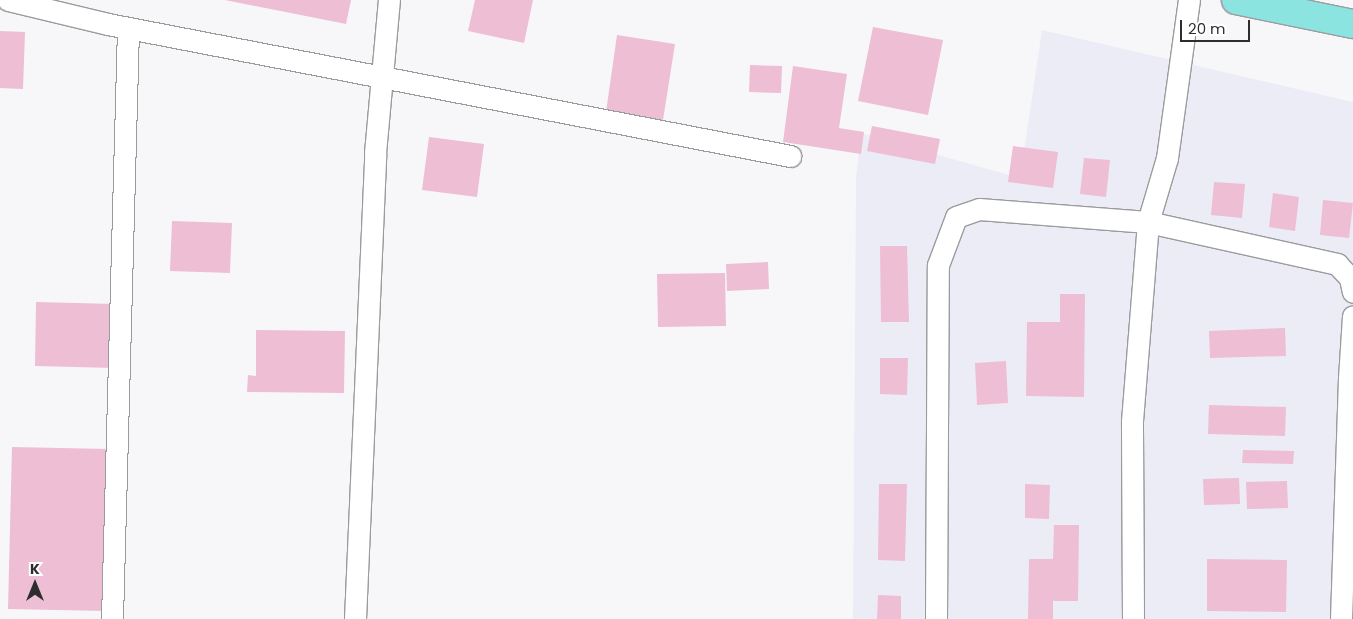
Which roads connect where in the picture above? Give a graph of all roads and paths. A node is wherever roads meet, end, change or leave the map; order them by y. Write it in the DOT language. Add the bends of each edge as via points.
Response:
graph roads {
  1 [pos="8,0"];
  2 [pos="389,0"];
  3 [pos="1189,0"];
  4 [pos="1236,0"];
  5 [pos="1353,24"];
  6 [pos="128,28"];
  7 [pos="381,78"];
  8 [pos="790,156"];
  9 [pos="1148,222"];
  10 [pos="1353,292"];
  11 [pos="1353,316"];
  12 [pos="112,619"];
  13 [pos="355,619"];
  14 [pos="936,619"];
  15 [pos="1132,619"];
  16 [pos="1341,619"];
  1 -- 6 [label="street"];
  2 -- 7 [label="street"];
  3 -- 9 [label="street" via="1167,158"];
  4 -- 5 [label="highway"];
  6 -- 7 [label="street"];
  6 -- 12 [label="street"];
  7 -- 8 [label="street"];
  7 -- 13 [label="street"];
  9 -- 10 [label="street" via="1337,264 1350,278"];
  9 -- 14 [label="street" via="979,209 956,217 938,265"];
  9 -- 15 [label="street" via="1132,421"];
  11 -- 16 [label="street"];
}
